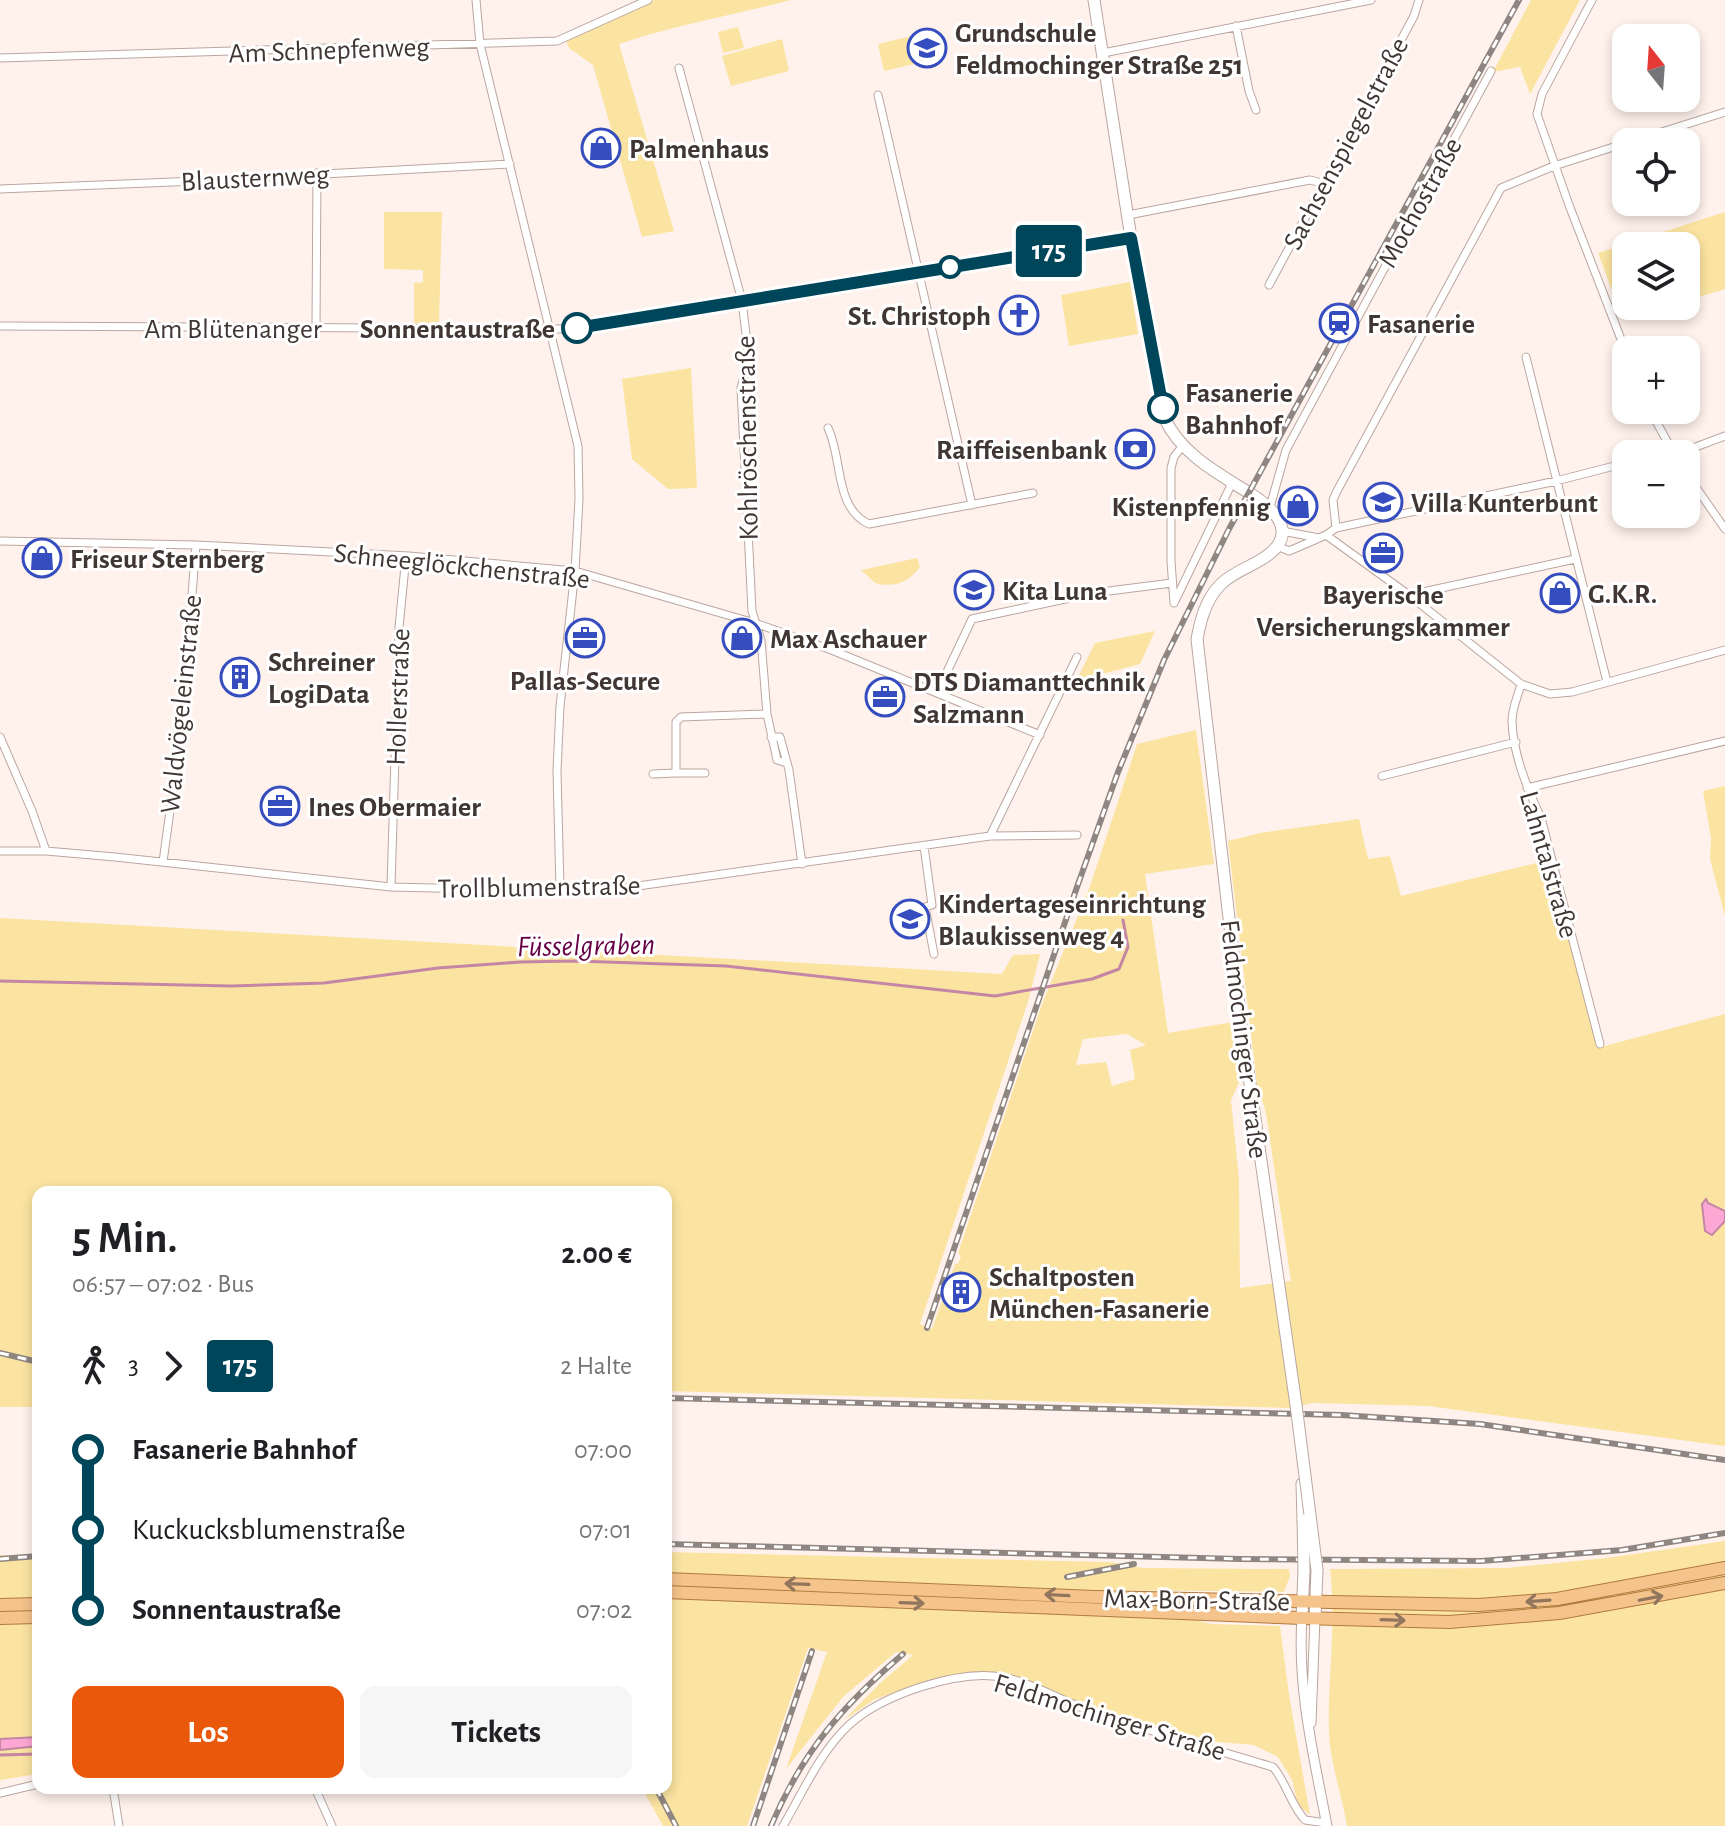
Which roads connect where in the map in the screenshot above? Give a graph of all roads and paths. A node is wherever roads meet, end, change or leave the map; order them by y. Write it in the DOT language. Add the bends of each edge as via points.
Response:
graph roads {
  1 [pos="476,0"];
  2 [pos="648,0"];
  3 [pos="1094,0"];
  4 [pos="1371,0"];
  5 [pos="1419,0"];
  6 [pos="1592,0"];
  7 [pos="1236,26"];
  8 [pos="480,44"];
  9 [pos="1103,53"];
  10 [pos="0,58"];
  11 [pos="679,68"];
  12 [pos="1491,71"];
  13 [pos="878,95"];
  14 [pos="1256,110"];
  15 [pos="1725,112"];
  16 [pos="1675,128"];
  17 [pos="1612,148"];
  18 [pos="510,164"];
  19 [pos="1554,166"];
  20 [pos="317,173"];
  21 [pos="1322,183"];
  22 [pos="0,189"];
  23 [pos="1128,215"];
  24 [pos="1131,238"];
  25 [pos="921,272"];
  26 [pos="1269,285"];
  27 [pos="742,301"];
  28 [pos="0,326"];
  29 [pos="316,328"];
  30 [pos="551,330"];
  31 [pos="1620,336"];
  32 [pos="1526,357"];
  33 [pos="828,428"];
  34 [pos="1725,436"];
  35 [pos="1183,445"];
  36 [pos="1700,445"];
  37 [pos="1612,467"];
  38 [pos="1556,481"];
  39 [pos="1232,483"];
  40 [pos="1033,493"];
  41 [pos="1700,493"];
  42 [pos="972,505"];
  43 [pos="1270,507"];
  44 [pos="1724,526"];
  45 [pos="1336,528"];
  46 [pos="1282,531"];
  47 [pos="1322,536"];
  48 [pos="0,541"];
  49 [pos="196,545"];
  50 [pos="1277,546"];
  51 [pos="406,556"];
  52 [pos="1575,559"];
  53 [pos="575,571"];
  54 [pos="1172,583"];
  55 [pos="1409,595"];
  56 [pos="755,623"];
  57 [pos="1725,650"];
  58 [pos="1077,657"];
  59 [pos="1607,682"];
  60 [pos="1521,684"];
  61 [pos="937,693"];
  62 [pos="767,714"];
  63 [pos="1040,735"];
  64 [pos="0,737"];
  65 [pos="1725,741"];
  66 [pos="1516,742"];
  67 [pos="676,773"];
  68 [pos="705,773"];
  69 [pos="653,774"];
  70 [pos="1382,776"];
  71 [pos="1527,788"];
  72 [pos="1077,835"];
  73 [pos="990,836"];
  74 [pos="924,846"];
  75 [pos="0,851"];
  76 [pos="46,851"];
  77 [pos="163,862"];
  78 [pos="802,864"];
  79 [pos="391,887"];
  80 [pos="560,888"];
  81 [pos="934,954"];
  82 [pos="1600,1044"];
  83 [pos="1302,1455"];
  84 [pos="1725,1568"];
  85 [pos="672,1579"];
  86 [pos="1725,1583"];
  87 [pos="672,1592"];
  88 [pos="1309,1601"];
  89 [pos="32,1604"];
  90 [pos="0,1605"];
  91 [pos="32,1617"];
  92 [pos="0,1618"];
  93 [pos="1308,1618"];
  94 [pos="32,1785"];
  95 [pos="0,1793"];
  96 [pos="114,1794"];
  97 [pos="318,1794"];
  98 [pos="1326,1824"];
  99 [pos="119,1826"];
  100 [pos="332,1826"];
  101 [pos="783,1826"];
  1 -- 8 [label="street"];
  2 -- 8 [label="street, Am Schnepfenweg" via="557,41"];
  3 -- 9 [label="main road"];
  4 -- 7 [label="street"];
  5 -- 21 [label="street, Sachsenspiegelstraße"];
  6 -- 19 [label="street" via="1542,94 1537,114"];
  7 -- 9 [label="street"];
  7 -- 14 [label="street"];
  8 -- 10 [label="street, Am Schnepfenweg"];
  8 -- 18 [label="street"];
  9 -- 23 [label="main road"];
  11 -- 27 [label="street, Kohlröschenstraße"];
  12 -- 43 [label="street, Mochostraße" via="1286,450"];
  13 -- 25 [label="street"];
  15 -- 16 [label="street"];
  17 -- 19 [label="street"];
  18 -- 20 [label="street, Blausternweg"];
  18 -- 30 [label="street"];
  19 -- 31 [label="street"];
  19 -- 45 [label="street" via="1501,188 1337,491"];
  20 -- 22 [label="street, Blausternweg"];
  20 -- 29 [label="street"];
  21 -- 23 [label="street" via="1310,180"];
  21 -- 26 [label="street, Sachsenspiegelstraße"];
  23 -- 24 [label="main road"];
  24 -- 25 [label="street, Am Blütenanger"];
  24 -- 35 [label="main road" via="1163,411"];
  25 -- 27 [label="street, Am Blütenanger"];
  25 -- 42 [label="street"];
  27 -- 30 [label="street, Am Blütenanger"];
  27 -- 56 [label="street, Kohlröschenstraße" via="749,359 741,388 743,461"];
  28 -- 29 [label="street, Am Blütenanger"];
  29 -- 30 [label="street, Am Blütenanger"];
  30 -- 53 [label="street" via="578,446"];
  32 -- 38 [label="street"];
  33 -- 42 [label="street" via="855,518 885,523"];
  34 -- 36 [label="street"];
  35 -- 39 [label="main road"];
  35 -- 54 [label="street" via="1171,468"];
  37 -- 38 [label="street"];
  38 -- 45 [label="street"];
  38 -- 52 [label="street"];
  39 -- 43 [label="main road"];
  39 -- 54 [label="street" via="1174,603"];
  40 -- 42 [label="street"];
  41 -- 44 [label="street"];
  43 -- 46 [label="main road"];
  45 -- 47 [label="street"];
  46 -- 47 [label="street"];
  46 -- 50 [label="main road"];
  47 -- 50 [label="street" via="1289,551"];
  47 -- 55 [label="street"];
  48 -- 49 [label="street, Schneeglöckchenstraße"];
  49 -- 51 [label="street, Schneeglöckchenstraße"];
  49 -- 77 [label="street, Waldvögeleinstraße" via="181,730"];
  50 -- 83 [label="main road, Feldmochinger Straße, bridge" via="1221,583 1208,600 1197,639 1240,1014"];
  51 -- 53 [label="street, Schneeglöckchenstraße"];
  51 -- 79 [label="street, Hollerstraße"];
  52 -- 55 [label="street"];
  52 -- 59 [label="street"];
  53 -- 56 [label="street, Schneeglöckchenstraße"];
  53 -- 80 [label="street" via="560,706"];
  54 -- 61 [label="street" via="1093,593 972,619"];
  55 -- 60 [label="street"];
  56 -- 61 [label="street, Schneeglöckchenstraße"];
  56 -- 62 [label="street, Kohlröschenstraße"];
  57 -- 59 [label="street"];
  58 -- 63 [label="street"];
  59 -- 60 [label="street" via="1550,694"];
  60 -- 66 [label="street, Lahntalstraße" via="1513,710"];
  61 -- 63 [label="street, Schneeglöckchenstraße"];
  62 -- 67 [label="street" via="681,717 676,722"];
  62 -- 78 [label="street, Kohlröschenstraße" via="777,760 787,763"];
  63 -- 73 [label="street"];
  64 -- 76 [label="street"];
  65 -- 71 [label="street"];
  66 -- 70 [label="street"];
  66 -- 71 [label="street, Lahntalstraße"];
  67 -- 68 [label="street"];
  67 -- 69 [label="street"];
  71 -- 82 [label="street, Lahntalstraße" via="1541,818"];
  72 -- 73 [label="street, Trollblumenstraße"];
  73 -- 74 [label="street, Trollblumenstraße"];
  74 -- 78 [label="street, Trollblumenstraße"];
  74 -- 81 [label="street" via="932,905 925,907"];
  75 -- 76 [label="street, Trollblumenstraße"];
  76 -- 77 [label="street, Trollblumenstraße"];
  77 -- 79 [label="street, Trollblumenstraße"];
  78 -- 80 [label="street, Trollblumenstraße" via="631,887"];
  79 -- 80 [label="street, Trollblumenstraße"];
  83 -- 88 [label="main road, Feldmochinger Straße, bridge"];
  83 -- 88 [label="main road, Feldmochinger Straße, bridge" via="1317,1570"];
  84 -- 88 [label="main road, Max-Born-Straße, one-way" via="1557,1599 1479,1605"];
  88 -- 85 [label="main road, Max-Born-Straße, one-way"];
  93 -- 86 [label="main road, Max-Born-Straße, one-way" via="1449,1622 1559,1613"];
  87 -- 93 [label="main road, Max-Born-Straße, one-way"];
  88 -- 93 [label="main road, Feldmochinger Straße"];
  89 -- 90 [label="main road"];
  91 -- 92 [label="main road"];
  93 -- 98 [label="street, Feldmochinger Straße" via="1311,1742"];
  94 -- 95 [label="street"];
  96 -- 99 [label="street"];
  97 -- 100 [label="street"];
  98 -- 101 [label="street, Feldmochinger Straße" via="1305,1820 1273,1767 1094,1712 1001,1676 980,1676 908,1691 850,1725 827,1750"];
}
